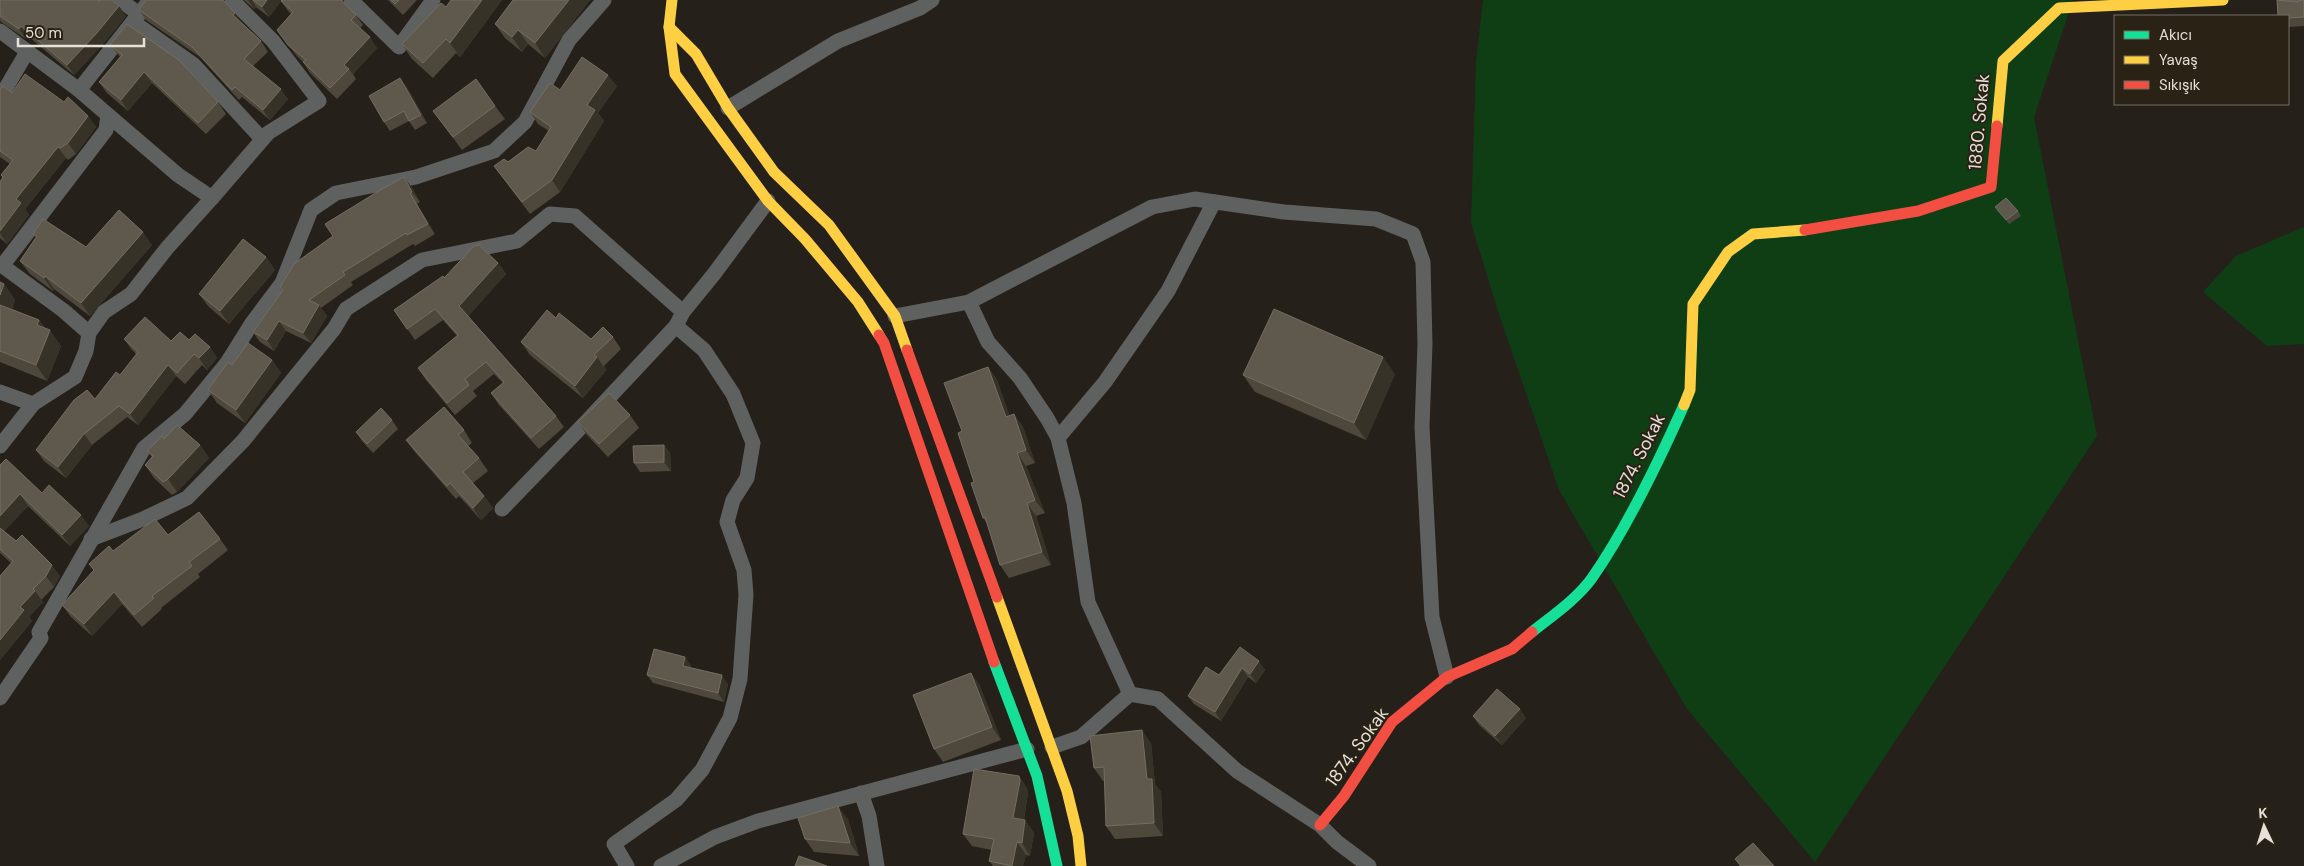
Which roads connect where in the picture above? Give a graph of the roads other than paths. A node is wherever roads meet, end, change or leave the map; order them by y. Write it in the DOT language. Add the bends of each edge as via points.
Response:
graph roads {
  1 [pos="120,0"];
  2 [pos="150,0"];
  3 [pos="232,0"];
  4 [pos="351,0"];
  5 [pos="433,0"];
  6 [pos="604,0"];
  7 [pos="672,0"];
  8 [pos="932,0"];
  9 [pos="2223,0"];
  10 [pos="2286,0"];
  11 [pos="2304,1"];
  12 [pos="136,18"];
  13 [pos="670,27"];
  14 [pos="0,31"];
  15 [pos="27,52"];
  16 [pos="79,90"];
  17 [pos="0,98"];
  18 [pos="728,108"];
  19 [pos="108,115"];
  20 [pos="262,139"];
  21 [pos="1991,188"];
  22 [pos="212,198"];
  23 [pos="768,201"];
  24 [pos="1214,202"];
  25 [pos="1,265"];
  26 [pos="969,302"];
  27 [pos="683,312"];
  28 [pos="895,316"];
  29 [pos="676,326"];
  30 [pos="89,333"];
  31 [pos="0,392"];
  32 [pos="33,404"];
  33 [pos="2,437"];
  34 [pos="1058,438"];
  35 [pos="502,508"];
  36 [pos="91,539"];
  37 [pos="1447,677"];
  38 [pos="1130,694"];
  39 [pos="0,698"];
  40 [pos="1052,747"];
  41 [pos="1027,749"];
  42 [pos="861,793"];
  43 [pos="1320,825"];
  44 [pos="627,866"];
  45 [pos="661,866"];
  46 [pos="877,866"];
  47 [pos="1056,866"];
  48 [pos="1081,866"];
  49 [pos="1369,866"];
  1 -- 12 [label="street"];
  2 -- 12 [label="street"];
  3 -- 20 [label="street" via="273,41 319,102"];
  4 -- 5 [label="street" via="399,47"];
  6 -- 36 [label="street" via="569,40 525,122 494,151 416,177 336,193 311,210 282,283 227,363 191,407 144,448"];
  7 -- 13 [label="street"];
  8 -- 18 [label="street" via="920,8 838,41"];
  9 -- 21 [label="street, 1880. Sokak" via="2059,8 2003,61"];
  10 -- 11 [label="street"];
  12 -- 16 [label="street"];
  12 -- 20 [label="street" via="194,65"];
  13 -- 18 [label="street" via="696,54"];
  13 -- 23 [label="street" via="674,74"];
  14 -- 15 [label="street"];
  15 -- 16 [label="street"];
  15 -- 17 [label="street"];
  16 -- 19 [label="street"];
  18 -- 28 [label="street" via="774,172 829,225"];
  19 -- 22 [label="street" via="178,175"];
  19 -- 25 [label="street" via="106,130"];
  20 -- 22 [label="street"];
  21 -- 37 [label="street, 1874. Sokak" via="1918,211 1804,230 1753,234 1728,252 1693,304 1690,390 1631,512 1590,578 1562,608 1512,649"];
  22 -- 30 [label="street" via="131,294 104,312"];
  23 -- 27 [label="street"];
  23 -- 41 [label="street" via="806,239 858,302 884,343 1002,686"];
  24 -- 26 [label="street" via="1195,199 1152,207"];
  24 -- 34 [label="street" via="1168,291 1104,382"];
  24 -- 37 [label="street" via="1284,212 1376,219 1413,234 1423,262 1422,427 1432,617"];
  25 -- 30 [label="street"];
  26 -- 28 [label="street"];
  26 -- 34 [label="street" via="988,342 1020,378"];
  27 -- 29 [label="street"];
  27 -- 36 [label="street" via="575,216 550,214 517,241 422,260 346,309 334,329 243,441 187,498"];
  28 -- 40 [label="street"];
  29 -- 35 [label="street"];
  29 -- 44 [label="street" via="704,350 734,394 753,443 747,478 733,500 727,522 744,570 746,595 740,679 730,718 702,770 676,800 614,844"];
  30 -- 32 [label="street" via="75,378"];
  31 -- 32 [label="street"];
  32 -- 33 [label="street"];
  34 -- 38 [label="street" via="1074,503 1088,602"];
  36 -- 39 [label="street" via="39,632 41,638"];
  37 -- 43 [label="street, 1874. Sokak" via="1392,722 1344,796"];
  38 -- 40 [label="street" via="1081,736"];
  38 -- 43 [label="street" via="1158,699 1237,772"];
  40 -- 48 [label="street" via="1073,810"];
  41 -- 42 [label="street"];
  41 -- 47 [label="street" via="1044,802"];
  42 -- 45 [label="street" via="758,821 715,837"];
  42 -- 46 [label="street" via="869,816"];
  43 -- 49 [label="street"];
}
